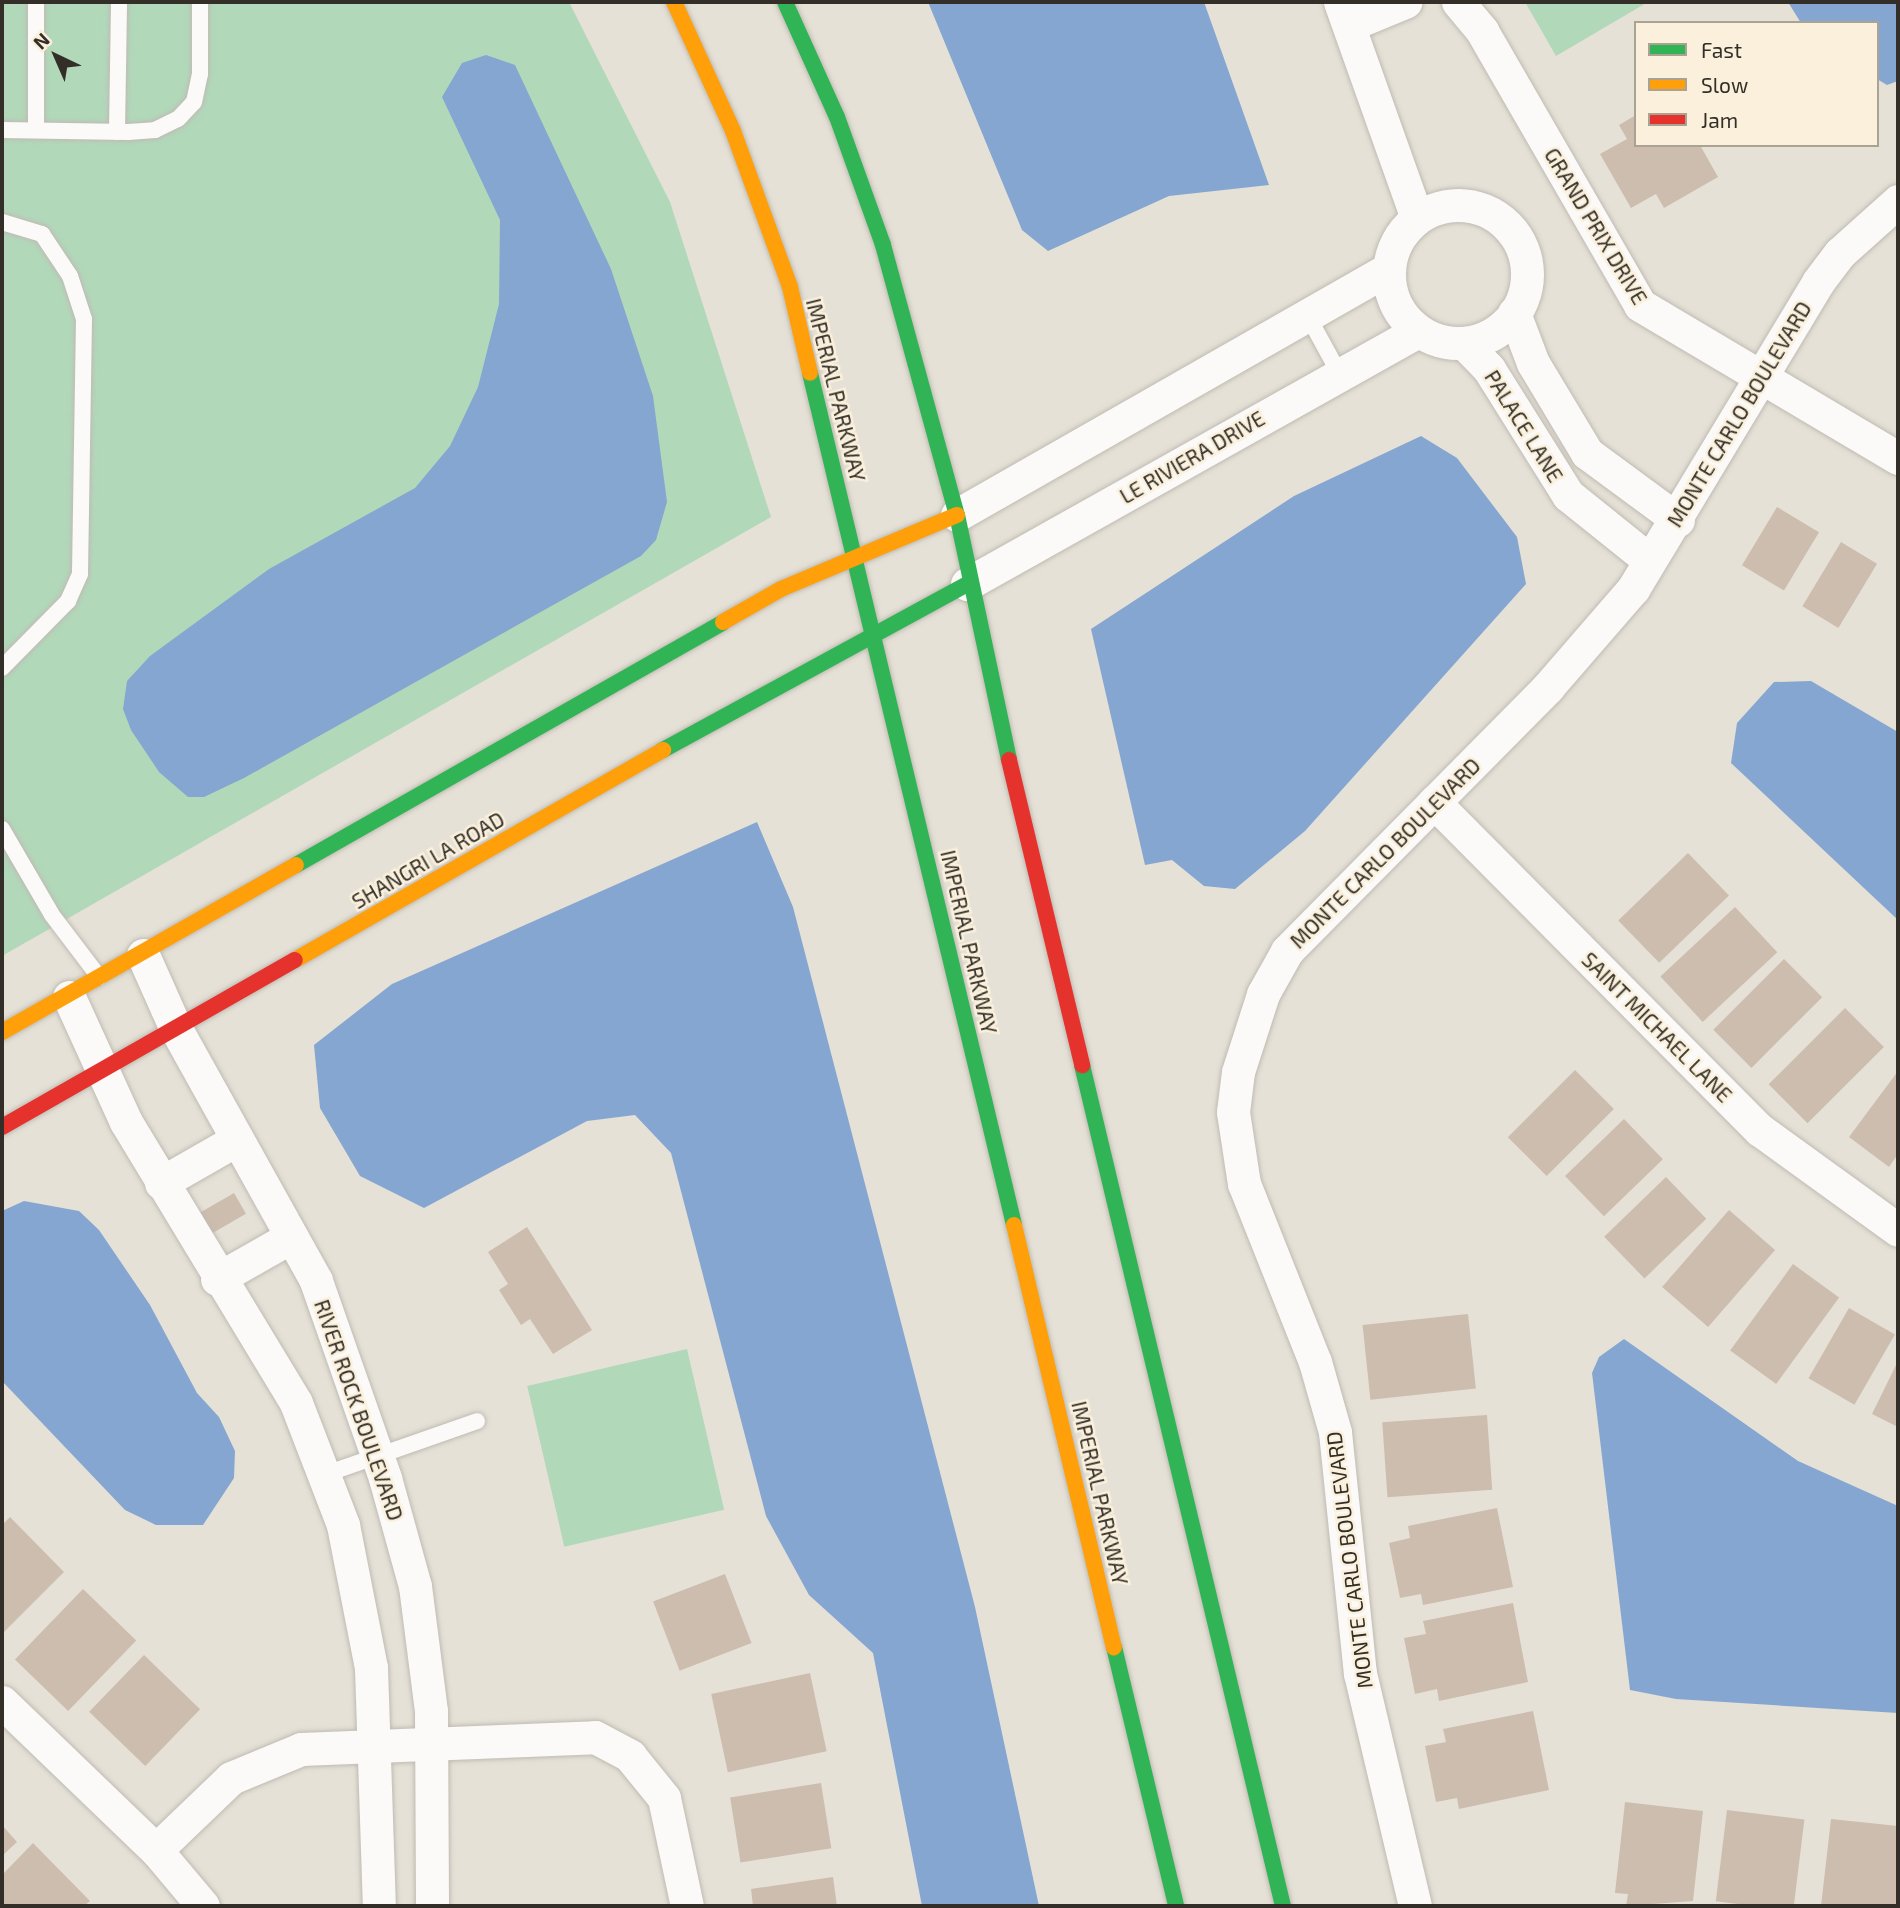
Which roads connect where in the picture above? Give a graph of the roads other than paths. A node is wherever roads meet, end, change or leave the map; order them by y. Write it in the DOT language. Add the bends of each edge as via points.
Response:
graph roads {
  1 [pos="36,2"];
  2 [pos="119,2"];
  3 [pos="201,2"];
  4 [pos="674,2"];
  5 [pos="785,2"];
  6 [pos="1405,2"];
  7 [pos="1458,2"];
  8 [pos="1345,14"];
  9 [pos="2,130"];
  10 [pos="36,130"];
  11 [pos="117,132"];
  12 [pos="1898,201"];
  13 [pos="1417,218"];
  14 [pos="2,222"];
  15 [pos="1388,269"];
  16 [pos="1514,313"];
  17 [pos="1309,318"];
  18 [pos="1418,331"];
  19 [pos="1464,343"];
  20 [pos="1339,373"];
  21 [pos="1759,374"];
  22 [pos="1898,458"];
  23 [pos="957,515"];
  24 [pos="1678,520"];
  25 [pos="1649,561"];
  26 [pos="856,562"];
  27 [pos="967,584"];
  28 [pos="875,629"];
  29 [pos="2,668"];
  30 [pos="1434,802"];
  31 [pos="2,829"];
  32 [pos="143,955"];
  33 [pos="101,979"];
  34 [pos="69,998"];
  35 [pos="176,1029"];
  36 [pos="2,1032"];
  37 [pos="100,1072"];
  38 [pos="2,1127"];
  39 [pos="236,1140"];
  40 [pos="161,1183"];
  41 [pos="1898,1230"];
  42 [pos="290,1237"];
  43 [pos="217,1279"];
  44 [pos="477,1421"];
  45 [pos="377,1455"];
  46 [pos="326,1474"];
  47 [pos="2,1702"];
  48 [pos="432,1741"];
  49 [pos="375,1744"];
  50 [pos="156,1850"];
  51 [pos="203,1906"];
  52 [pos="379,1906"];
  53 [pos="432,1906"];
  54 [pos="687,1906"];
  55 [pos="1176,1906"];
  56 [pos="1283,1906"];
  57 [pos="1415,1906"];
  1 -- 10 [label="lane"];
  2 -- 11 [label="lane"];
  3 -- 11 [label="lane" via="194,102 155,130"];
  4 -- 26 [label="main road, IMPERIAL PARKWAY" via="733,131 790,287"];
  5 -- 23 [label="main road" via="837,117 883,245"];
  6 -- 8 [label="street"];
  7 -- 21 [label="street, GRAND PRIX DRIVE" via="1482,31 1640,305 1670,328"];
  8 -- 13 [label="street"];
  9 -- 10 [label="lane"];
  10 -- 11 [label="lane"];
  12 -- 21 [label="street, MONTE CARLO BOULEVARD" via="1840,253"];
  13 -- 15 [label="street" via="1403,232"];
  13 -- 16 [label="street" via="1457,205 1479,207 1506,225 1523,251 1527,272"];
  14 -- 29 [label="lane" via="42,234 70,276 84,319 80,574 68,601"];
  15 -- 17 [label="street"];
  15 -- 18 [label="street" via="1391,293"];
  16 -- 19 [label="street" via="1483,338"];
  16 -- 24 [label="street, PALACE LANE" via="1533,363 1587,453"];
  17 -- 20 [label="lane"];
  17 -- 23 [label="street"];
  18 -- 19 [label="street"];
  18 -- 20 [label="street, LE RIVIERA DRIVE"];
  19 -- 25 [label="street, PALACE LANE" via="1489,369 1568,495"];
  20 -- 27 [label="street, LE RIVIERA DRIVE"];
  21 -- 22 [label="street, GRAND PRIX DRIVE"];
  21 -- 24 [label="street, MONTE CARLO BOULEVARD"];
  23 -- 26 [label="main road"];
  23 -- 27 [label="main road"];
  24 -- 25 [label="street, MONTE CARLO BOULEVARD"];
  25 -- 30 [label="street, MONTE CARLO BOULEVARD" via="1549,687"];
  26 -- 28 [label="main road, IMPERIAL PARKWAY"];
  26 -- 32 [label="main road" via="781,589"];
  27 -- 28 [label="main road, SHANGRI LA ROAD"];
  27 -- 56 [label="main road"];
  28 -- 35 [label="main road, SHANGRI LA ROAD"];
  28 -- 55 [label="main road, IMPERIAL PARKWAY"];
  30 -- 41 [label="street, SAINT MICHAEL LANE" via="1760,1130"];
  30 -- 57 [label="street, MONTE CARLO BOULEVARD" via="1287,951 1249,1035 1233,1112 1244,1184 1315,1362 1335,1432 1360,1674"];
  31 -- 33 [label="lane" via="52,915"];
  32 -- 33 [label="main road"];
  32 -- 35 [label="street, RIVER ROCK BOULEVARD"];
  33 -- 34 [label="main road"];
  34 -- 36 [label="main road"];
  34 -- 37 [label="street"];
  35 -- 37 [label="main road, SHANGRI LA ROAD"];
  35 -- 39 [label="street, RIVER ROCK BOULEVARD"];
  37 -- 38 [label="main road, SHANGRI LA ROAD"];
  37 -- 40 [label="street"];
  39 -- 40 [label="street"];
  39 -- 42 [label="street, RIVER ROCK BOULEVARD"];
  40 -- 43 [label="street"];
  42 -- 43 [label="street"];
  42 -- 45 [label="street, RIVER ROCK BOULEVARD" via="316,1281"];
  43 -- 46 [label="street" via="296,1403"];
  44 -- 45 [label="lane"];
  45 -- 46 [label="lane"];
  45 -- 48 [label="street, RIVER ROCK BOULEVARD" via="415,1586"];
  46 -- 49 [label="street" via="343,1525 371,1668"];
  47 -- 50 [label="street"];
  48 -- 49 [label="street"];
  48 -- 53 [label="street, RIVER ROCK BOULEVARD"];
  48 -- 54 [label="street" via="594,1737 630,1756 664,1798"];
  49 -- 50 [label="street" via="301,1749 260,1762 230,1777"];
  49 -- 52 [label="street"];
  50 -- 51 [label="street"];
}
